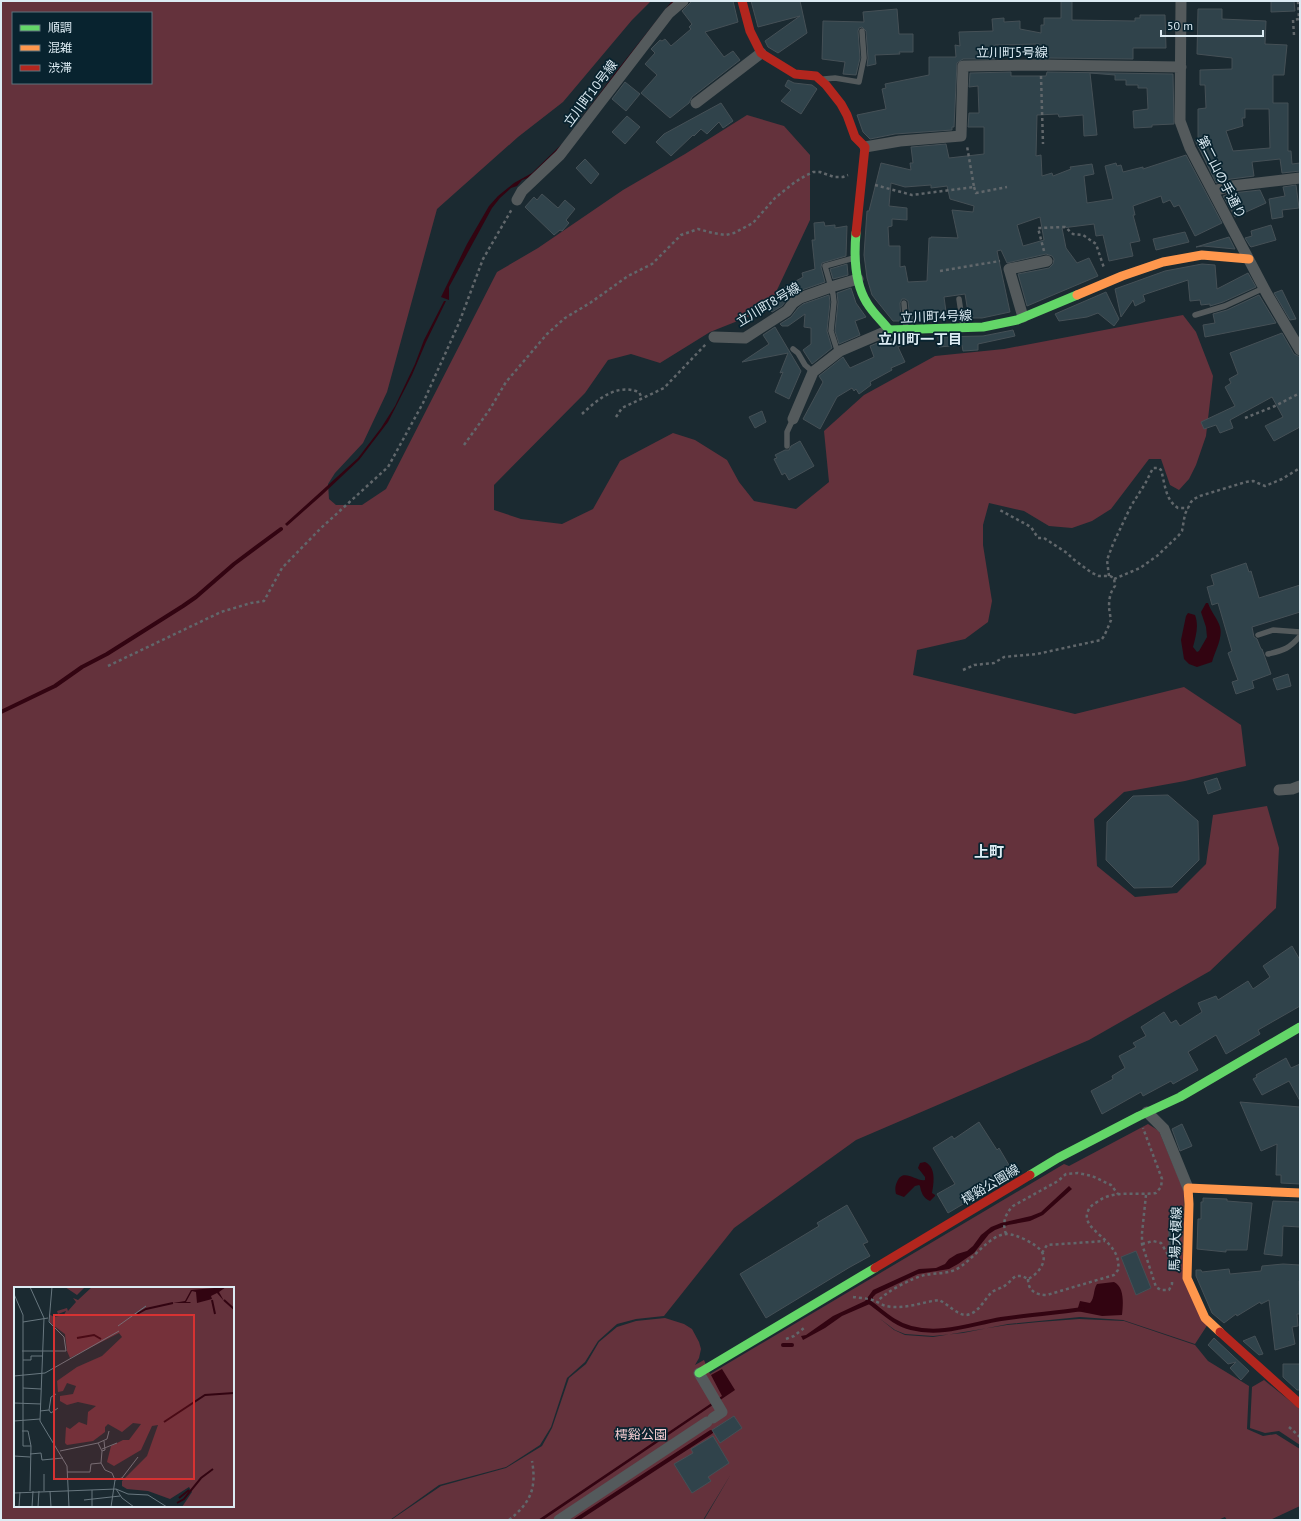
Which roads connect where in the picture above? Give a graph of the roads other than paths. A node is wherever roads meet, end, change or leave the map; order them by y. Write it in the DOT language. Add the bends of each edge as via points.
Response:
graph roads {
  1 [pos="683,1"];
  2 [pos="742,1"];
  3 [pos="1181,1"];
  4 [pos="862,31"];
  5 [pos="761,53"];
  6 [pos="1181,67"];
  7 [pos="820,79"];
  8 [pos="696,103"];
  9 [pos="865,147"];
  10 [pos="1300,178"];
  11 [pos="1213,192"];
  12 [pos="517,200"];
  13 [pos="854,258"];
  14 [pos="1249,260"];
  15 [pos="1047,261"];
  16 [pos="858,279"];
  17 [pos="831,287"];
  18 [pos="1264,288"];
  19 [pos="959,299"];
  20 [pos="904,303"];
  21 [pos="1196,315"];
  22 [pos="1023,318"];
  23 [pos="963,329"];
  24 [pos="889,330"];
  25 [pos="906,330"];
  26 [pos="714,337"];
  27 [pos="793,349"];
  28 [pos="1300,350"];
  29 [pos="838,353"];
  30 [pos="813,372"];
  31 [pos="793,419"];
  32 [pos="787,446"];
  33 [pos="1300,632"];
  34 [pos="1258,635"];
  35 [pos="1300,636"];
  36 [pos="1268,654"];
  37 [pos="1300,786"];
  38 [pos="1278,790"];
  39 [pos="1300,1028"];
  40 [pos="1143,1114"];
  41 [pos="1188,1188"];
  42 [pos="1300,1193"];
  43 [pos="699,1373"];
  44 [pos="1300,1404"];
  45 [pos="560,1520"];
  1 -- 12 [label="street, 立川町10号線" via="669,13 560,155 522,191"];
  2 -- 5 [label="street" via="750,31"];
  3 -- 6 [label="street, 第二山の手通り"];
  4 -- 7 [label="lane" via="864,58 859,82 835,78"];
  5 -- 7 [label="street" via="795,74 816,76"];
  5 -- 8 [label="street"];
  6 -- 9 [label="street, 立川町5号線" via="963,66 961,136"];
  6 -- 11 [label="street, 第二山の手通り" via="1180,121 1190,148"];
  7 -- 9 [label="street" via="841,104 855,137"];
  9 -- 13 [label="street, 立川町4号線" via="855,225"];
  10 -- 11 [label="street" via="1232,186"];
  11 -- 14 [label="street, 第二山の手通り"];
  13 -- 16 [label="street, 立川町4号線"];
  13 -- 17 [label="lane" via="825,266"];
  14 -- 18 [label="street, 第二山の手通り"];
  14 -- 22 [label="street, 立川町4号線" via="1202,255 1163,262"];
  15 -- 22 [label="street" via="1009,269"];
  16 -- 17 [label="street, 立川町8号線"];
  16 -- 24 [label="street, 立川町4号線" via="866,301"];
  17 -- 26 [label="street, 立川町8号線" via="796,300 787,311 745,338"];
  17 -- 29 [label="lane" via="834,302 831,331"];
  18 -- 21 [label="lane" via="1225,306"];
  18 -- 28 [label="street, 第二山の手通り"];
  19 -- 23 [label="lane"];
  20 -- 25 [label="lane"];
  22 -- 23 [label="street, 立川町4号線" via="983,328"];
  23 -- 25 [label="street, 立川町4号線"];
  24 -- 25 [label="street, 立川町4号線"];
  24 -- 29 [label="street"];
  27 -- 30 [label="lane"];
  29 -- 30 [label="street"];
  30 -- 31 [label="street"];
  31 -- 32 [label="lane" via="787,432"];
  33 -- 34 [label="lane" via="1273,630"];
  35 -- 36 [label="lane" via="1292,646"];
  37 -- 38 [label="street" via="1292,790"];
  39 -- 40 [label="street, 樗谿公園線" via="1180,1097"];
  40 -- 41 [label="street" via="1164,1129"];
  40 -- 43 [label="street, 樗谿公園線" via="1051,1162"];
  41 -- 42 [label="street, 馬場大榎線"];
  41 -- 44 [label="street, 馬場大榎線" via="1187,1278 1205,1318"];
  43 -- 45 [label="street" via="722,1412"];
}
